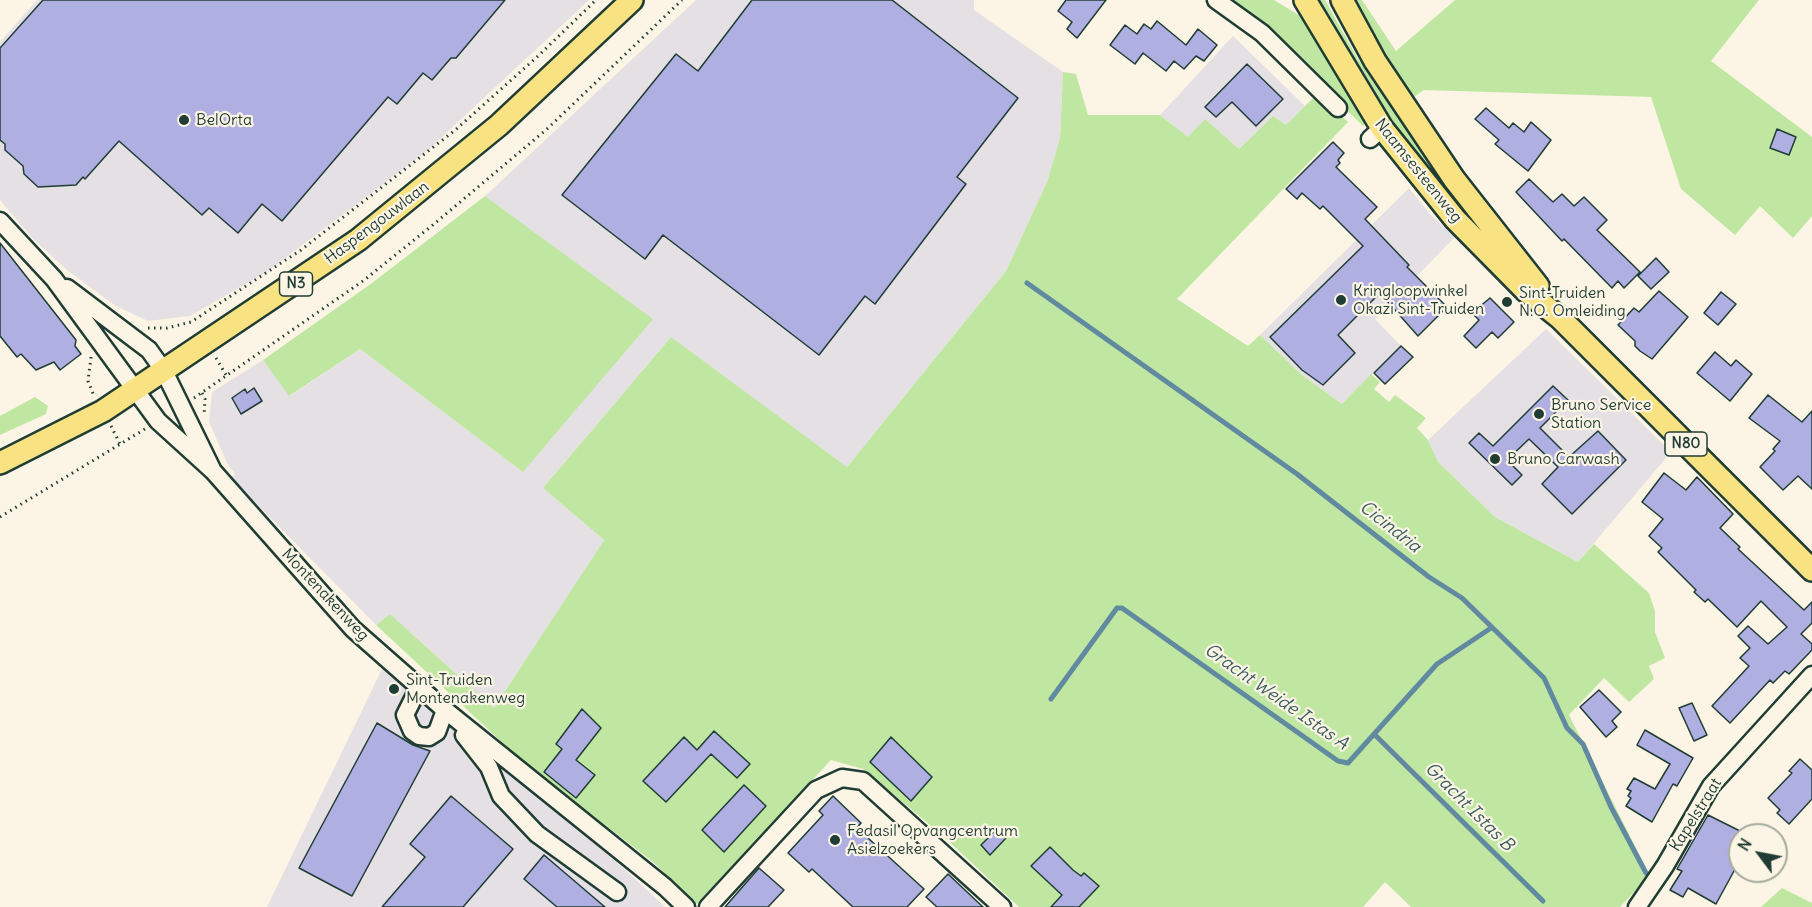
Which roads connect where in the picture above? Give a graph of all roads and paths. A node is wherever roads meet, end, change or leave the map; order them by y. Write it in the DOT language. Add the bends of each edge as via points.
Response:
graph roads {
  1 [pos="596,0"];
  2 [pos="632,0"];
  3 [pos="682,0"];
  4 [pos="1216,0"];
  5 [pos="1285,0"];
  6 [pos="1332,0"];
  7 [pos="1342,0"];
  8 [pos="1308,5"];
  9 [pos="1357,33"];
  10 [pos="1338,108"];
  11 [pos="0,221"];
  12 [pos="54,279"];
  13 [pos="1560,318"];
  14 [pos="191,322"];
  15 [pos="164,371"];
  16 [pos="136,390"];
  17 [pos="181,407"];
  18 [pos="158,421"];
  19 [pos="0,464"];
  20 [pos="213,471"];
  21 [pos="0,517"];
  22 [pos="1812,570"];
  23 [pos="1812,675"];
  24 [pos="419,687"];
  25 [pos="445,710"];
  26 [pos="617,892"];
  27 [pos="686,907"];
  28 [pos="708,907"];
  29 [pos="1002,907"];
  30 [pos="1637,907"];
  1 -- 14 [label="path" via="454,131 369,199 301,250"];
  2 -- 15 [label="main road, Haspengouwlaan / N3" via="565,66 423,190 287,290"];
  3 -- 17 [label="path" via="547,129 434,224 282,339"];
  4 -- 10 [label="street" via="1262,33"];
  5 -- 8 [label="main road"];
  6 -- 9 [label="main road"];
  7 -- 9 [label="main road, Naamsesteenweg / N80"];
  8 -- 13 [label="main road, Naamsesteenweg / N80" via="1376,134 1526,291"];
  9 -- 13 [label="main road, Naamsesteenweg / N80" via="1454,179"];
  11 -- 12 [label="street, Montenakenweg"];
  12 -- 15 [label="street, Montenakenweg" via="149,350"];
  12 -- 16 [label="street, Montenakenweg"];
  13 -- 22 [label="main road, Naamsesteenweg / N80"];
  15 -- 16 [label="main road, Haspengouwlaan / N3"];
  15 -- 17 [label="street, Montenakenweg"];
  16 -- 18 [label="street, Montenakenweg"];
  16 -- 19 [label="main road, Haspengouwlaan / N3"];
  17 -- 20 [label="street, Montenakenweg"];
  18 -- 20 [label="street, Montenakenweg"];
  18 -- 21 [label="path"];
  20 -- 24 [label="street, Montenakenweg" via="353,629"];
  23 -- 30 [label="street, Kapelstraat" via="1711,786"];
  24 -- 25 [label="street, Montenakenweg"];
  24 -- 25 [label="street" via="405,715 412,731 429,737 437,732"];
  25 -- 26 [label="street" via="489,767 501,796 537,834"];
  25 -- 27 [label="street"];
  28 -- 29 [label="street" via="816,790 842,778 863,782"];
}
